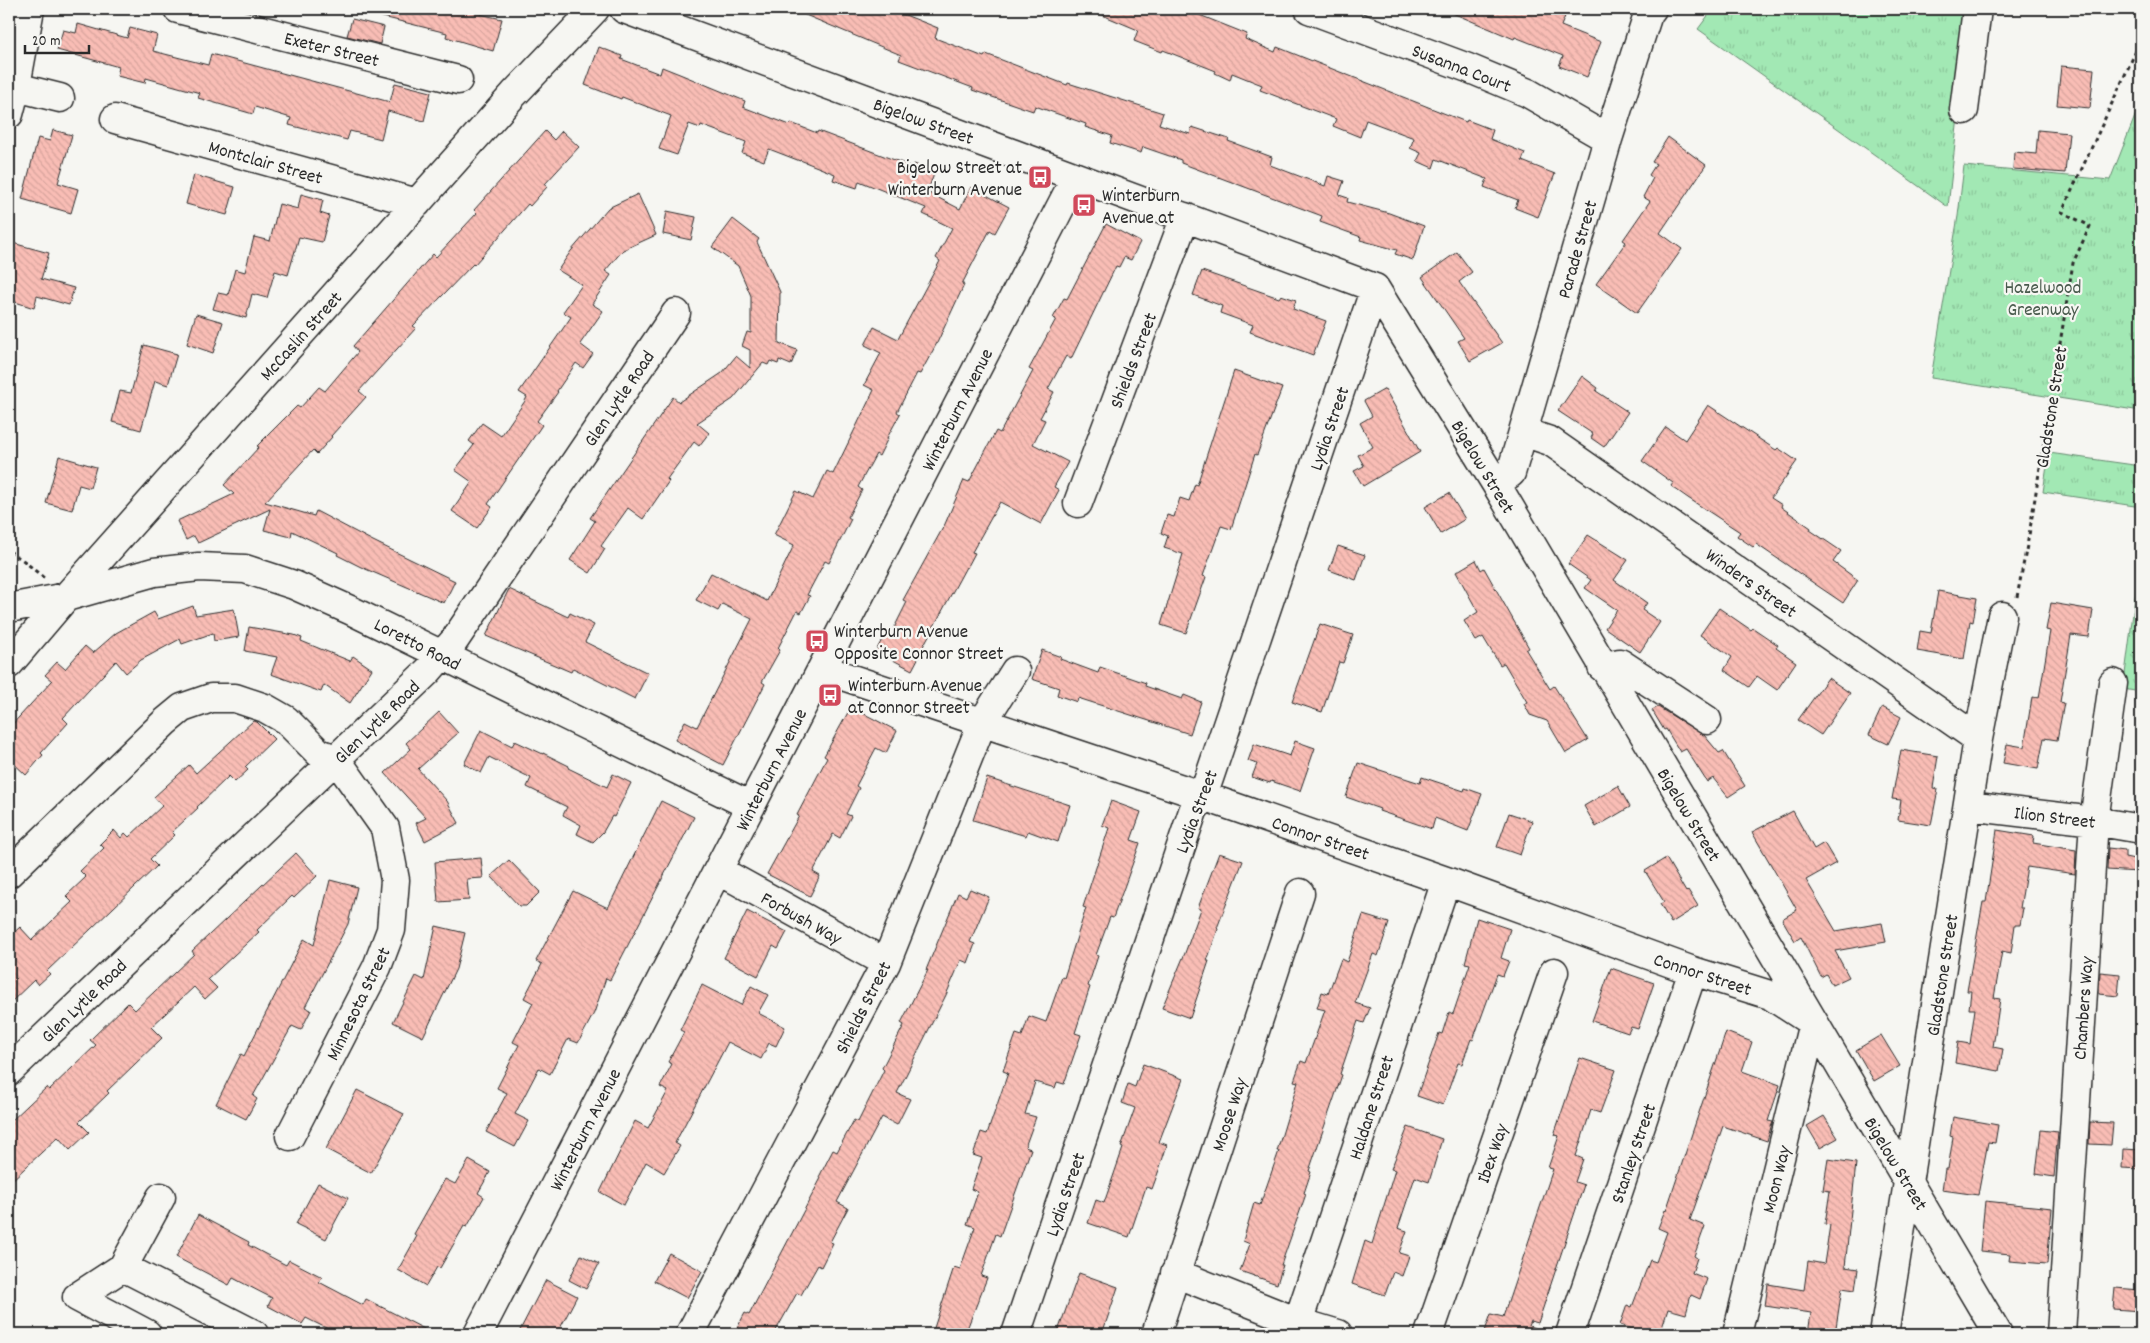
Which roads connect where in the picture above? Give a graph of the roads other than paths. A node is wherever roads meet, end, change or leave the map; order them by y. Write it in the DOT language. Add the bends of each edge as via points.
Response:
graph roads {
  1 [pos="30,9"];
  2 [pos="178,9"];
  3 [pos="595,9"];
  4 [pos="624,9"];
  5 [pos="1309,9"];
  6 [pos="1652,9"];
  7 [pos="1977,9"];
  8 [pos="458,80"];
  9 [pos="11,98"];
  10 [pos="60,98"];
  11 [pos="1964,110"];
  12 [pos="116,119"];
  13 [pos="1608,139"];
  14 [pos="1076,177"];
  15 [pos="417,203"];
  16 [pos="1185,217"];
  17 [pos="1375,288"];
  18 [pos="676,313"];
  19 [pos="1523,432"];
  20 [pos="1496,484"];
  21 [pos="1078,503"];
  22 [pos="59,590"];
  23 [pos="9,608"];
  24 [pos="2009,608"];
  25 [pos="442,655"];
  26 [pos="9,664"];
  27 [pos="1602,667"];
  28 [pos="822,669"];
  29 [pos="1015,671"];
  30 [pos="2113,683"];
  31 [pos="1708,720"];
  32 [pos="982,723"];
  33 [pos="1978,739"];
  34 [pos="336,759"];
  35 [pos="1203,796"];
  36 [pos="751,806"];
  37 [pos="1968,806"];
  38 [pos="2094,821"];
  39 [pos="2141,829"];
  40 [pos="718,870"];
  41 [pos="9,873"];
  42 [pos="1446,881"];
  43 [pos="1300,893"];
  44 [pos="886,963"];
  45 [pos="1693,971"];
  46 [pos="1554,972"];
  47 [pos="1813,1023"];
  48 [pos="9,1071"];
  49 [pos="290,1136"];
  50 [pos="1908,1180"];
  51 [pos="161,1197"];
  52 [pos="124,1267"];
  53 [pos="1176,1273"];
  54 [pos="218,1327"];
  55 [pos="1296,1328"];
  56 [pos="147,1334"];
  57 [pos="254,1334"];
  58 [pos="478,1334"];
  59 [pos="690,1334"];
  60 [pos="1016,1334"];
  61 [pos="1156,1334"];
  62 [pos="1338,1334"];
  63 [pos="1429,1334"];
  64 [pos="1570,1334"];
  65 [pos="1737,1334"];
  66 [pos="1884,1334"];
  67 [pos="1998,1334"];
  68 [pos="2061,1334"];
  1 -- 9 [label="street"];
  2 -- 8 [label="street, Exeter Street"];
  3 -- 15 [label="street, McCaslin Street"];
  4 -- 14 [label="street, Bigelow Street"];
  5 -- 13 [label="street, Susanna Court" via="1528,93"];
  6 -- 13 [label="street, Parade Street"];
  7 -- 11 [label="street"];
  9 -- 10 [label="street" via="28,90"];
  12 -- 15 [label="street, Montclair Street"];
  13 -- 19 [label="street, Parade Street"];
  14 -- 16 [label="street, Bigelow Street"];
  14 -- 28 [label="street, Winterburn Avenue"];
  15 -- 22 [label="street, McCaslin Street"];
  16 -- 17 [label="street, Bigelow Street"];
  16 -- 21 [label="street, Shields Street"];
  17 -- 20 [label="street, Bigelow Street"];
  17 -- 35 [label="street, Lydia Street"];
  18 -- 25 [label="street, Glen Lytle Road"];
  19 -- 20 [label="street, Parade Street" via="1511,473"];
  19 -- 33 [label="street, Winders Street" via="1550,441"];
  20 -- 27 [label="street, Bigelow Street"];
  22 -- 23 [label="street, Loretto Road"];
  22 -- 25 [label="street, Loretto Road" via="154,572 199,568 245,569 294,585"];
  22 -- 26 [label="street, McCaslin Street"];
  24 -- 33 [label="street, Gladstone Street"];
  25 -- 34 [label="street, Glen Lytle Road"];
  25 -- 36 [label="street, Loretto Road"];
  27 -- 31 [label="street" via="1620,663"];
  27 -- 47 [label="street, Bigelow Street"];
  28 -- 32 [label="street, Connor Street"];
  28 -- 36 [label="street, Winterburn Avenue"];
  29 -- 32 [label="street, Shields Street"];
  30 -- 38 [label="street, Chambers Way"];
  32 -- 35 [label="street, Connor Street"];
  32 -- 44 [label="street, Shields Street"];
  33 -- 37 [label="street, Gladstone Street"];
  34 -- 41 [label="street" via="319,753 286,720 265,708 235,698 211,698 182,708"];
  34 -- 48 [label="street, Glen Lytle Road"];
  34 -- 49 [label="street, Minnesota Street" via="385,828 395,880 391,930 377,967"];
  35 -- 42 [label="street, Connor Street"];
  35 -- 60 [label="street, Lydia Street" via="1193,811"];
  36 -- 40 [label="street, Winterburn Avenue"];
  37 -- 38 [label="street, Ilion Street"];
  37 -- 50 [label="street, Gladstone Street"];
  38 -- 39 [label="street, Ilion Street"];
  38 -- 68 [label="street, Chambers Way"];
  40 -- 44 [label="street, Forbush Way"];
  40 -- 58 [label="street, Winterburn Avenue"];
  42 -- 45 [label="street, Connor Street"];
  42 -- 55 [label="street, Haldane Street"];
  43 -- 53 [label="street, Moose Way"];
  44 -- 59 [label="street, Shields Street"];
  45 -- 47 [label="street, Connor Street" via="1770,995"];
  45 -- 64 [label="street, Stanley Street"];
  46 -- 63 [label="street, Ibex Way"];
  47 -- 50 [label="street, Bigelow Street"];
  47 -- 65 [label="street, Moon Way"];
  50 -- 66 [label="street, Gladstone Street"];
  50 -- 67 [label="street, Bigelow Street"];
  51 -- 52 [label="street"];
  52 -- 54 [label="street"];
  52 -- 56 [label="street" via="77,1297"];
  53 -- 55 [label="street"];
  53 -- 61 [label="street, Moose Way"];
  54 -- 57 [label="street"];
  55 -- 62 [label="street"];
}
